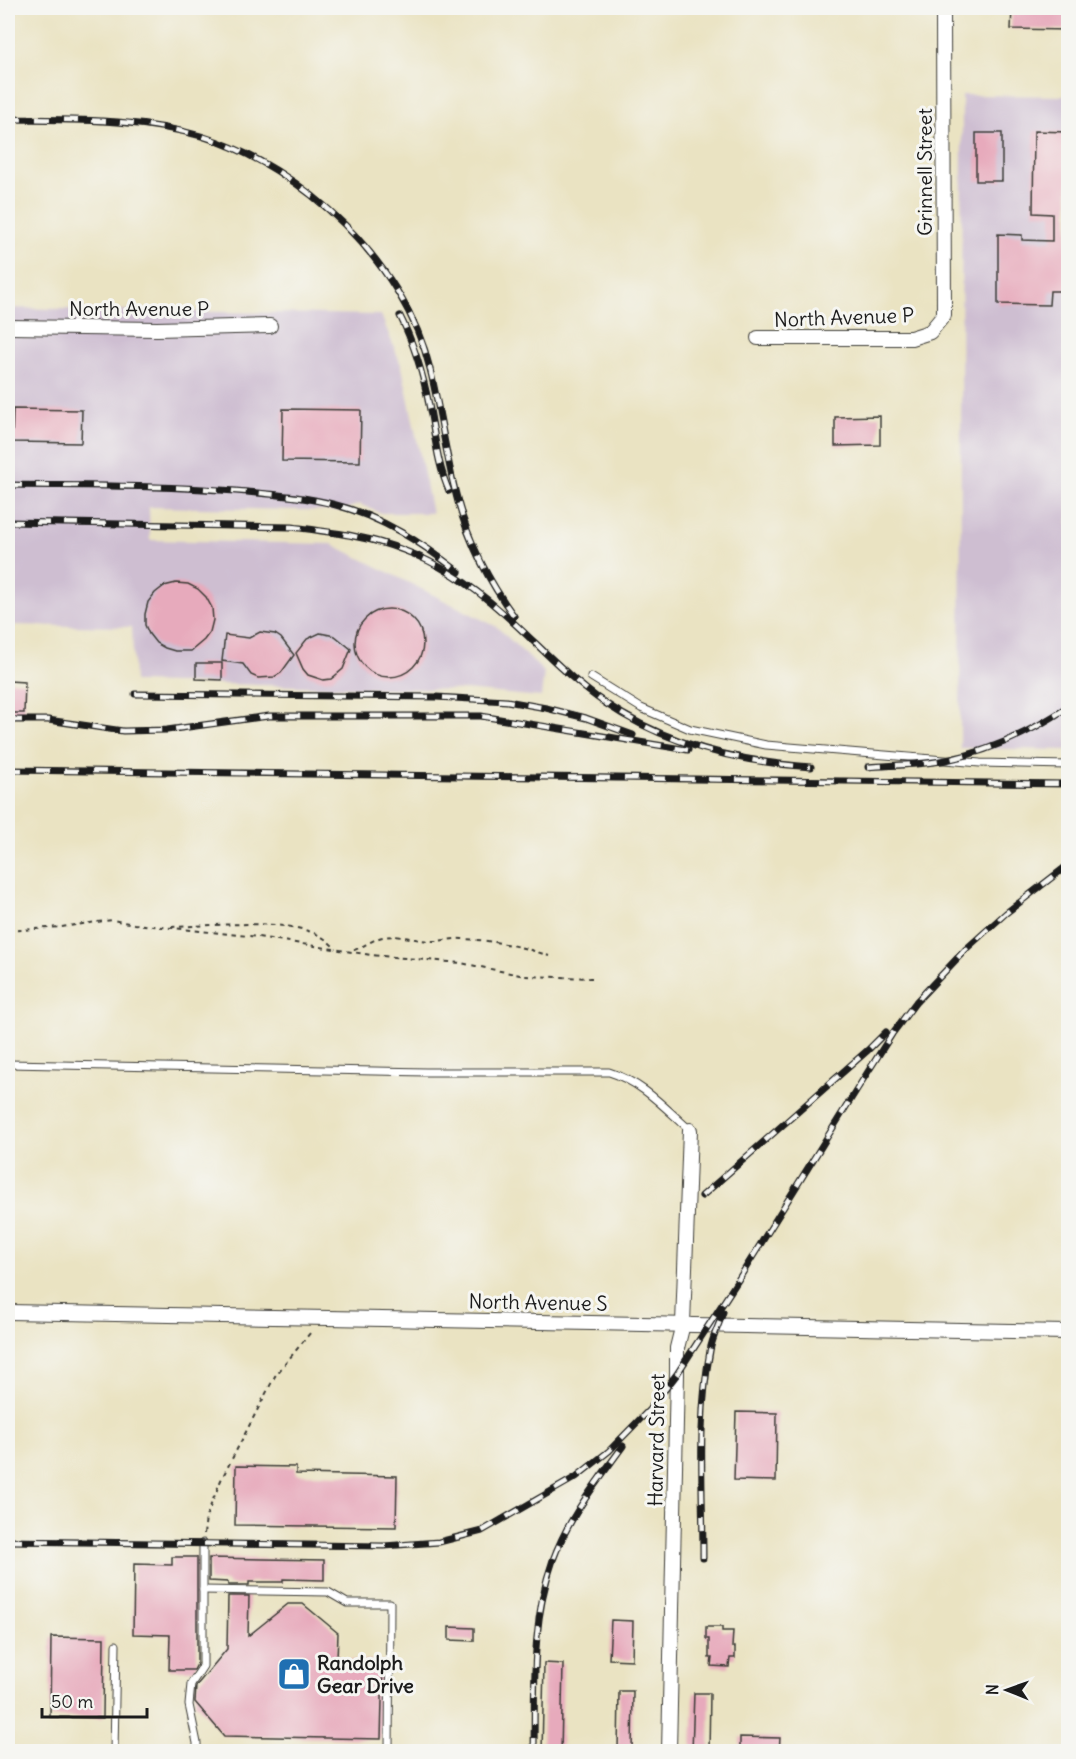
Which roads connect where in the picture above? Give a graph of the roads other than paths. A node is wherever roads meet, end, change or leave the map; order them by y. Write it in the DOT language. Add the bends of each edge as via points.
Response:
graph roads {
  1 [pos="943,8"];
  2 [pos="270,326"];
  3 [pos="8,327"];
  4 [pos="930,332"];
  5 [pos="758,338"];
  6 [pos="591,677"];
  7 [pos="1068,765"];
  8 [pos="8,1064"];
  9 [pos="690,1130"];
  10 [pos="8,1311"];
  11 [pos="683,1324"];
  12 [pos="1068,1332"];
  13 [pos="203,1543"];
  14 [pos="203,1590"];
  15 [pos="116,1645"];
  16 [pos="114,1752"];
  17 [pos="197,1752"];
  18 [pos="389,1752"];
  19 [pos="669,1752"];
  1 -- 4 [label="street, Grinnell Street" via="944,315"];
  2 -- 3 [label="street, North Avenue P"];
  4 -- 5 [label="street, North Avenue P" via="911,338"];
  6 -- 7 [label="lane" via="641,708 690,729 766,745 980,763"];
  8 -- 9 [label="lane" via="609,1072 643,1088"];
  9 -- 11 [label="street, Harvard Street"];
  10 -- 11 [label="street, North Avenue S"];
  11 -- 12 [label="street, North Avenue S"];
  11 -- 19 [label="street, Harvard Street" via="676,1374"];
  13 -- 14 [label="lane"];
  14 -- 17 [label="lane" via="202,1666 190,1684 189,1705"];
  14 -- 18 [label="lane" via="328,1592 347,1602 390,1603"];
  15 -- 16 [label="lane"];
}
